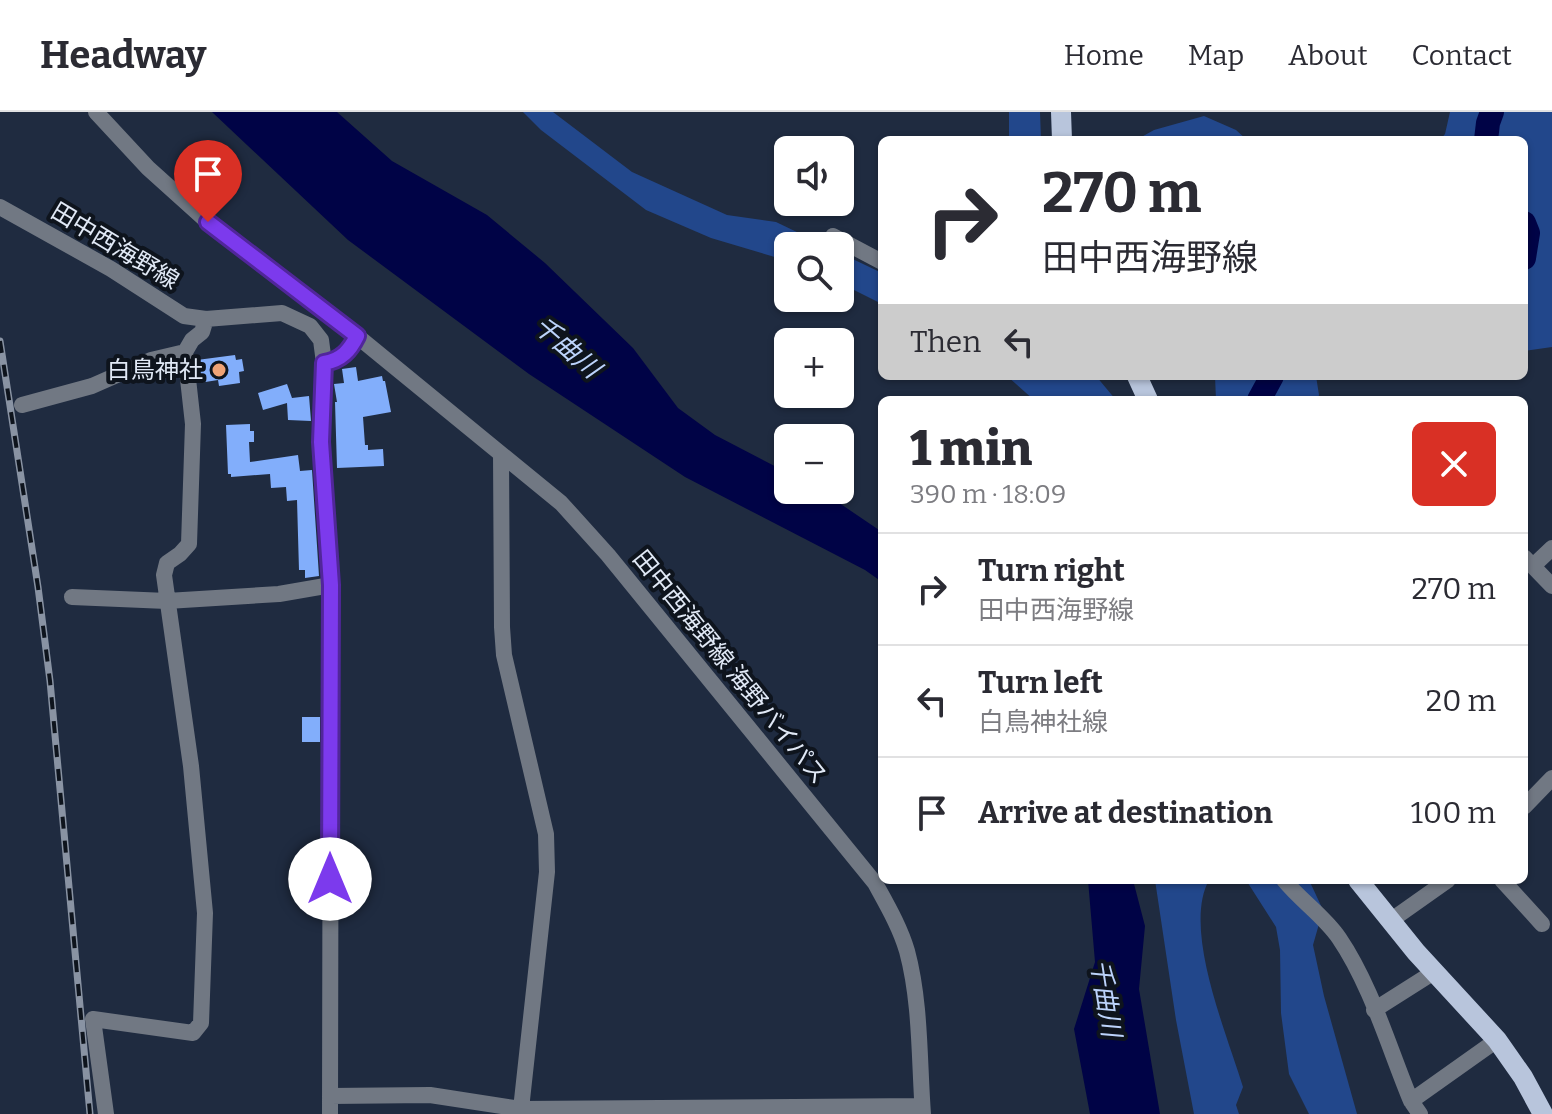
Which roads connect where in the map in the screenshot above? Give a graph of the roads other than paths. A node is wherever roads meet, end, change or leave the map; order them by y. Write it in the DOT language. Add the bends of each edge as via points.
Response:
graph roads {
  1 [pos="96,112"];
  2 [pos="1061,112"];
  3 [pos="1062,136"];
  4 [pos="0,207"];
  5 [pos="854,247"];
  6 [pos="878,260"];
  7 [pos="206,319"];
  8 [pos="357,336"];
  9 [pos="185,352"];
  10 [pos="324,363"];
  11 [pos="22,405"];
  12 [pos="501,454"];
  13 [pos="1552,548"];
  14 [pos="1528,561"];
  15 [pos="331,585"];
  16 [pos="1552,586"];
  17 [pos="72,597"];
  18 [pos="167,601"];
  19 [pos="1552,778"];
  20 [pos="1528,803"];
  21 [pos="1288,884"];
  22 [pos="1361,884"];
  23 [pos="1442,884"];
  24 [pos="1506,884"];
  25 [pos="1390,921"];
  26 [pos="1542,924"];
  27 [pos="1434,972"];
  28 [pos="1374,1010"];
  29 [pos="1497,1040"];
  30 [pos="330,1096"];
  31 [pos="1415,1107"];
  32 [pos="521,1109"];
  33 [pos="923,1110"];
  34 [pos="106,1114"];
  35 [pos="330,1114"];
  36 [pos="1543,1114"];
  1 -- 8 [label="street, 田中西海野線 海野バイパス" via="180,198"];
  2 -- 3 [label="main road"];
  4 -- 7 [label="street, 田中西海野線" via="184,316"];
  5 -- 6 [label="street"];
  7 -- 9 [label="street"];
  7 -- 10 [label="street, 田中西海野線" via="282,313 310,326 321,340"];
  8 -- 10 [label="street" via="342,357"];
  8 -- 12 [label="street, 田中西海野線 海野バイパス"];
  9 -- 11 [label="street"];
  9 -- 18 [label="street" via="193,424 189,544 167,563"];
  10 -- 15 [label="street" via="321,442"];
  12 -- 32 [label="street" via="504,655 546,834 547,872"];
  12 -- 33 [label="street, 田中西海野線 海野バイパス" via="561,503 608,555 875,883 906,951"];
  13 -- 14 [label="street"];
  14 -- 16 [label="street"];
  15 -- 18 [label="street"];
  15 -- 30 [label="street"];
  17 -- 18 [label="street"];
  18 -- 34 [label="street" via="205,913 201,1023 193,1033 93,1019"];
  19 -- 20 [label="street"];
  21 -- 28 [label="street" via="1340,940"];
  22 -- 25 [label="main road"];
  23 -- 25 [label="street"];
  24 -- 26 [label="street"];
  25 -- 27 [label="main road"];
  27 -- 28 [label="street"];
  27 -- 29 [label="main road"];
  28 -- 31 [label="street"];
  29 -- 31 [label="street"];
  29 -- 36 [label="main road"];
  30 -- 32 [label="street" via="430,1095"];
  30 -- 35 [label="street"];
  32 -- 33 [label="street"];
}
